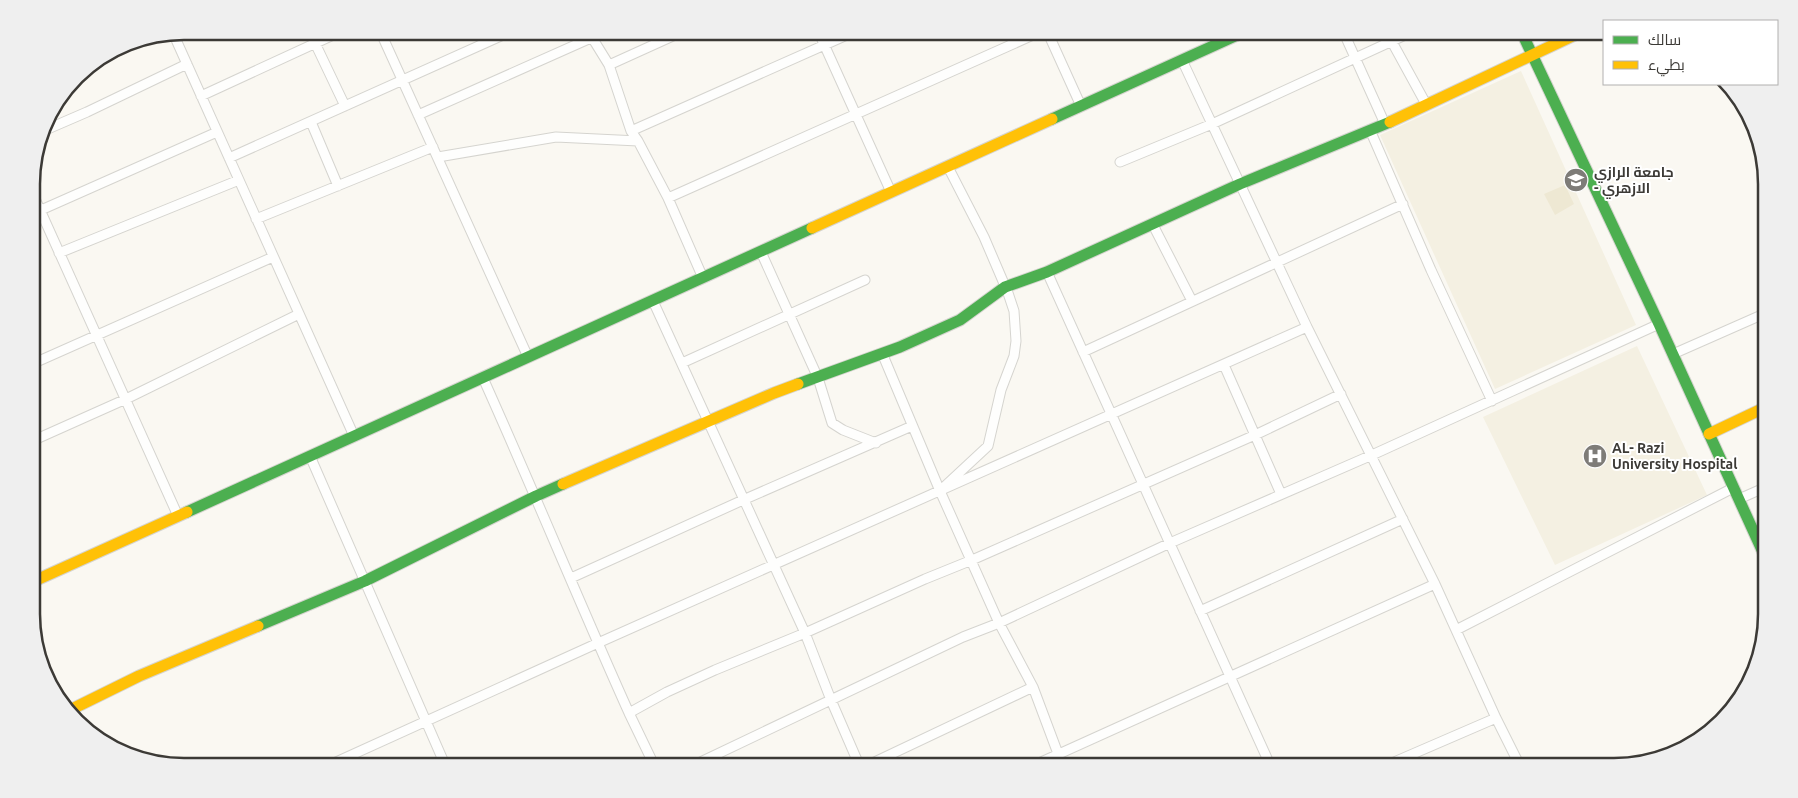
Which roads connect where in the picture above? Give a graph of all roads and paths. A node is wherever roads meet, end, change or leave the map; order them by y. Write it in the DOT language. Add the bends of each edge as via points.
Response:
graph roads {
  1 [pos="176,40"];
  2 [pos="322,40"];
  3 [pos="384,40"];
  4 [pos="492,40"];
  5 [pos="578,40"];
  6 [pos="592,40"];
  7 [pos="664,40"];
  8 [pos="822,40"];
  9 [pos="837,40"];
  10 [pos="1022,40"];
  11 [pos="1051,40"];
  12 [pos="1226,40"];
  13 [pos="1347,40"];
  14 [pos="1396,40"];
  15 [pos="1526,40"];
  16 [pos="1563,40"];
  17 [pos="1392,42"];
  18 [pos="315,43"];
  19 [pos="824,46"];
  20 [pos="1533,54"];
  21 [pos="1355,58"];
  22 [pos="1182,60"];
  23 [pos="187,64"];
  24 [pos="609,65"];
  25 [pos="402,81"];
  26 [pos="201,96"];
  27 [pos="1426,104"];
  28 [pos="345,106"];
  29 [pos="1081,106"];
  30 [pos="856,115"];
  31 [pos="418,116"];
  32 [pos="311,122"];
  33 [pos="1212,124"];
  34 [pos="1385,124"];
  35 [pos="52,127"];
  36 [pos="1370,130"];
  37 [pos="217,132"];
  38 [pos="631,132"];
  39 [pos="638,141"];
  40 [pos="433,148"];
  41 [pos="438,157"];
  42 [pos="229,158"];
  43 [pos="1120,162"];
  44 [pos="948,167"];
  45 [pos="239,180"];
  46 [pos="1240,184"];
  47 [pos="338,186"];
  48 [pos="891,192"];
  49 [pos="668,198"];
  50 [pos="1403,204"];
  51 [pos="40,211"];
  52 [pos="256,219"];
  53 [pos="40,220"];
  54 [pos="1153,225"];
  55 [pos="761,252"];
  56 [pos="59,253"];
  57 [pos="273,257"];
  58 [pos="1277,261"];
  59 [pos="1047,272"];
  60 [pos="703,278"];
  61 [pos="865,280"];
  62 [pos="1005,287"];
  63 [pos="653,301"];
  64 [pos="1192,301"];
  65 [pos="299,314"];
  66 [pos="789,314"];
  67 [pos="1758,317"];
  68 [pos="1659,324"];
  69 [pos="1308,327"];
  70 [pos="97,336"];
  71 [pos="1083,352"];
  72 [pos="882,353"];
  73 [pos="1673,354"];
  74 [pos="528,357"];
  75 [pos="40,361"];
  76 [pos="682,363"];
  77 [pos="1224,365"];
  78 [pos="483,378"];
  79 [pos="818,378"];
  80 [pos="1341,394"];
  81 [pos="126,399"];
  82 [pos="1492,401"];
  83 [pos="1758,411"];
  84 [pos="1111,415"];
  85 [pos="708,421"];
  86 [pos="912,426"];
  87 [pos="1709,434"];
  88 [pos="354,436"];
  89 [pos="1255,436"];
  90 [pos="40,437"];
  91 [pos="876,443"];
  92 [pos="1372,454"];
  93 [pos="310,456"];
  94 [pos="1143,485"];
  95 [pos="1734,488"];
  96 [pos="940,491"];
  97 [pos="1758,491"];
  98 [pos="1281,494"];
  99 [pos="536,496"];
  100 [pos="1739,499"];
  101 [pos="743,500"];
  102 [pos="178,516"];
  103 [pos="1403,519"];
  104 [pos="1758,539"];
  105 [pos="1170,543"];
  106 [pos="972,560"];
  107 [pos="774,565"];
  108 [pos="40,578"];
  109 [pos="570,578"];
  110 [pos="365,581"];
  111 [pos="1435,584"];
  112 [pos="1200,610"];
  113 [pos="999,624"];
  114 [pos="1456,630"];
  115 [pos="804,633"];
  116 [pos="598,643"];
  117 [pos="1230,676"];
  118 [pos="1032,687"];
  119 [pos="830,700"];
  120 [pos="75,708"];
  121 [pos="629,713"];
  122 [pos="1496,718"];
  123 [pos="426,720"];
  124 [pos="1058,754"];
  125 [pos="344,758"];
  126 [pos="442,758"];
  127 [pos="651,758"];
  128 [pos="709,758"];
  129 [pos="856,758"];
  130 [pos="883,758"];
  131 [pos="1049,758"];
  132 [pos="1060,758"];
  133 [pos="1267,758"];
  134 [pos="1404,758"];
  135 [pos="1516,758"];
  1 -- 23 [label="street"];
  2 -- 18 [label="street"];
  3 -- 25 [label="street"];
  4 -- 25 [label="street"];
  5 -- 31 [label="street"];
  6 -- 24 [label="street"];
  7 -- 24 [label="street"];
  8 -- 19 [label="street"];
  9 -- 19 [label="street"];
  10 -- 30 [label="street"];
  11 -- 29 [label="street"];
  12 -- 22 [label="street"];
  13 -- 21 [label="street"];
  14 -- 17 [label="street"];
  15 -- 20 [label="street"];
  16 -- 20 [label="street"];
  17 -- 21 [label="street"];
  17 -- 27 [label="street"];
  18 -- 26 [label="street"];
  18 -- 28 [label="street"];
  19 -- 30 [label="street"];
  19 -- 38 [label="street"];
  20 -- 27 [label="street"];
  20 -- 68 [label="street"];
  21 -- 33 [label="street"];
  21 -- 34 [label="street"];
  22 -- 29 [label="street"];
  22 -- 33 [label="street"];
  23 -- 26 [label="street"];
  23 -- 35 [label="street"];
  24 -- 38 [label="street"];
  25 -- 28 [label="street"];
  25 -- 31 [label="street"];
  26 -- 37 [label="street"];
  27 -- 34 [label="street"];
  28 -- 32 [label="street"];
  29 -- 44 [label="street"];
  30 -- 48 [label="street"];
  30 -- 49 [label="street"];
  31 -- 40 [label="street"];
  32 -- 42 [label="street"];
  32 -- 47 [label="street"];
  33 -- 43 [label="street"];
  33 -- 46 [label="street"];
  34 -- 36 [label="street"];
  36 -- 46 [label="street"];
  36 -- 50 [label="street"];
  37 -- 42 [label="street"];
  37 -- 51 [label="street"];
  38 -- 39 [label="street"];
  39 -- 41 [label="street" via="556,137"];
  39 -- 49 [label="street"];
  40 -- 41 [label="street"];
  40 -- 47 [label="street"];
  41 -- 74 [label="street"];
  42 -- 45 [label="street"];
  44 -- 48 [label="street"];
  44 -- 62 [label="street"];
  45 -- 52 [label="street"];
  45 -- 56 [label="street"];
  46 -- 54 [label="street"];
  46 -- 58 [label="street"];
  47 -- 52 [label="street"];
  48 -- 55 [label="street"];
  49 -- 60 [label="street"];
  50 -- 58 [label="street"];
  50 -- 82 [label="street"];
  52 -- 57 [label="street"];
  53 -- 56 [label="street"];
  54 -- 59 [label="street"];
  54 -- 64 [label="street"];
  55 -- 60 [label="street"];
  55 -- 66 [label="street"];
  56 -- 70 [label="street"];
  57 -- 65 [label="street"];
  57 -- 70 [label="street"];
  58 -- 64 [label="street"];
  58 -- 69 [label="street"];
  59 -- 62 [label="street"];
  59 -- 71 [label="street"];
  60 -- 63 [label="street"];
  61 -- 66 [label="street"];
  62 -- 72 [label="street" via="960,320"];
  62 -- 96 [label="street" via="1014,310 1016,341 988,446"];
  63 -- 74 [label="street"];
  63 -- 76 [label="street"];
  64 -- 71 [label="street"];
  65 -- 81 [label="street"];
  65 -- 88 [label="street"];
  66 -- 76 [label="street"];
  66 -- 79 [label="street"];
  67 -- 73 [label="street"];
  68 -- 73 [label="street"];
  68 -- 82 [label="street"];
  69 -- 77 [label="street"];
  69 -- 80 [label="street"];
  70 -- 75 [label="street"];
  70 -- 81 [label="street"];
  71 -- 84 [label="street"];
  72 -- 79 [label="street"];
  72 -- 86 [label="street"];
  73 -- 87 [label="street"];
  74 -- 78 [label="street"];
  76 -- 85 [label="street"];
  77 -- 84 [label="street"];
  77 -- 89 [label="street"];
  78 -- 88 [label="street"];
  78 -- 99 [label="street"];
  79 -- 85 [label="street"];
  79 -- 91 [label="street" via="832,423"];
  80 -- 89 [label="street"];
  80 -- 92 [label="street"];
  81 -- 90 [label="street"];
  81 -- 102 [label="street"];
  82 -- 92 [label="street"];
  83 -- 87 [label="street"];
  84 -- 94 [label="street"];
  84 -- 96 [label="street"];
  85 -- 99 [label="street"];
  85 -- 101 [label="street"];
  86 -- 91 [label="street"];
  86 -- 96 [label="street"];
  87 -- 95 [label="street"];
  88 -- 93 [label="street"];
  89 -- 94 [label="street"];
  89 -- 98 [label="street"];
  91 -- 101 [label="street"];
  92 -- 98 [label="street"];
  92 -- 103 [label="street"];
  93 -- 102 [label="street"];
  93 -- 110 [label="street"];
  94 -- 105 [label="street"];
  94 -- 106 [label="street"];
  95 -- 100 [label="street"];
  95 -- 114 [label="street"];
  96 -- 106 [label="street"];
  96 -- 107 [label="street"];
  97 -- 100 [label="street"];
  98 -- 105 [label="street"];
  99 -- 109 [label="street"];
  99 -- 110 [label="street"];
  100 -- 104 [label="street"];
  101 -- 107 [label="street"];
  101 -- 109 [label="street"];
  102 -- 108 [label="street"];
  103 -- 111 [label="street"];
  103 -- 112 [label="street"];
  105 -- 112 [label="street"];
  105 -- 113 [label="street"];
  106 -- 113 [label="street"];
  106 -- 115 [label="street"];
  107 -- 115 [label="street"];
  107 -- 116 [label="street"];
  109 -- 116 [label="street"];
  110 -- 120 [label="street" via="139,676"];
  110 -- 123 [label="street"];
  111 -- 114 [label="street"];
  111 -- 117 [label="street"];
  112 -- 117 [label="street"];
  113 -- 118 [label="street"];
  113 -- 119 [label="street" via="963,637"];
  114 -- 122 [label="street"];
  115 -- 119 [label="street"];
  115 -- 121 [label="street" via="715,670"];
  116 -- 121 [label="street"];
  116 -- 123 [label="street"];
  117 -- 124 [label="street"];
  117 -- 133 [label="street"];
  118 -- 124 [label="street"];
  118 -- 130 [label="street"];
  119 -- 128 [label="street"];
  119 -- 129 [label="street"];
  121 -- 127 [label="street"];
  122 -- 134 [label="street"];
  122 -- 135 [label="street"];
  123 -- 125 [label="street"];
  123 -- 126 [label="street"];
  124 -- 131 [label="street"];
  124 -- 132 [label="street"];
}
